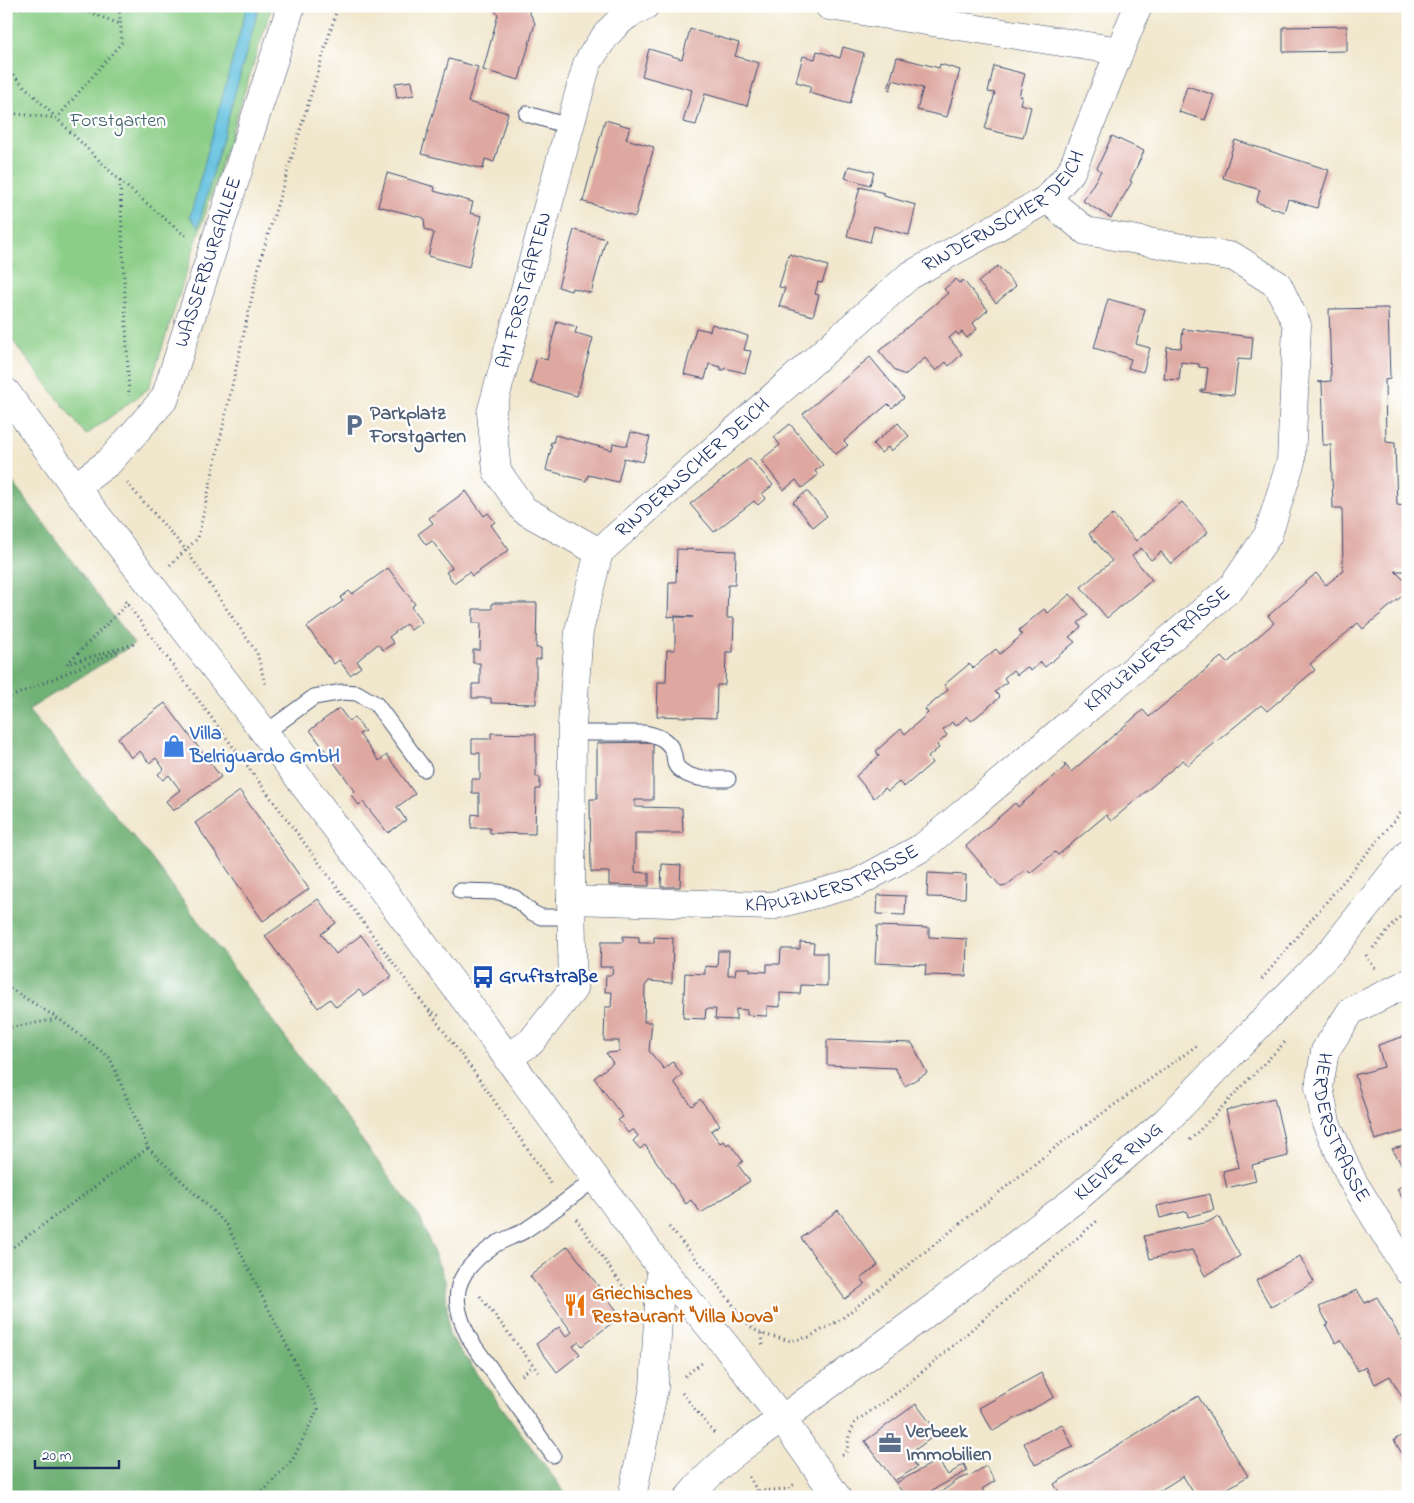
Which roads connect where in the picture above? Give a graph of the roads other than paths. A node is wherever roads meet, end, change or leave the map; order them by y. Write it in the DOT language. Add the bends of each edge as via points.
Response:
graph roads {
  1 [pos="291,6"];
  2 [pos="645,6"];
  3 [pos="829,6"];
  4 [pos="1138,6"];
  5 [pos="1120,52"];
  6 [pos="527,114"];
  7 [pos="568,126"];
  8 [pos="1047,199"];
  9 [pos="6,392"];
  10 [pos="75,487"];
  11 [pos="599,552"];
  12 [pos="265,733"];
  13 [pos="572,733"];
  14 [pos="424,769"];
  15 [pos="728,779"];
  16 [pos="1408,854"];
  17 [pos="460,891"];
  18 [pos="571,909"];
  19 [pos="1408,983"];
  20 [pos="508,1058"];
  21 [pos="595,1179"];
  22 [pos="661,1268"];
  23 [pos="1408,1271"];
  24 [pos="782,1419"];
  25 [pos="554,1455"];
  26 [pos="632,1497"];
  27 [pos="689,1497"];
  28 [pos="837,1497"];
  1 -- 10 [label="street, WASSERBURGALLEE" via="165,398 109,462"];
  2 -- 7 [label="street, AM FORSTGARTEN" via="634,10 604,36 587,64"];
  3 -- 5 [label="street"];
  4 -- 5 [label="street, RINDERNSCHER DEICH"];
  5 -- 8 [label="street, RINDERNSCHER DEICH" via="1071,172"];
  6 -- 7 [label="lane"];
  7 -- 11 [label="street, AM FORSTGARTEN" via="491,414 497,471 524,510"];
  8 -- 11 [label="street, RINDERNSCHER DEICH" via="909,276"];
  8 -- 18 [label="street, KAPUZINERSTRASSE" via="1086,231 1234,257 1278,285 1297,325 1291,461 1268,535 1233,586 923,847 857,883 771,906"];
  9 -- 10 [label="street"];
  10 -- 12 [label="street"];
  11 -- 13 [label="street, RINDERNSCHER DEICH" via="579,631"];
  12 -- 14 [label="lane" via="314,697 357,693 376,704"];
  12 -- 20 [label="street"];
  13 -- 15 [label="lane" via="645,733 656,736 671,747 680,770 700,778"];
  13 -- 18 [label="street, RINDERNSCHER DEICH"];
  16 -- 24 [label="street, KLEVER RING" via="1333,949 1166,1121 1069,1204"];
  17 -- 18 [label="lane" via="505,894 541,916"];
  18 -- 20 [label="street, RINDERNSCHER DEICH" via="573,989 531,1042"];
  19 -- 23 [label="street, HERDERSTRASSE" via="1351,1011 1325,1051 1319,1087 1326,1123 1352,1180"];
  20 -- 21 [label="street"];
  21 -- 22 [label="street"];
  21 -- 25 [label="lane" via="523,1232 498,1243 463,1274 458,1287 458,1310 472,1344"];
  22 -- 24 [label="street"];
  22 -- 26 [label="street" via="654,1388"];
  24 -- 27 [label="street" via="731,1454 706,1476"];
  24 -- 28 [label="street"];
}
